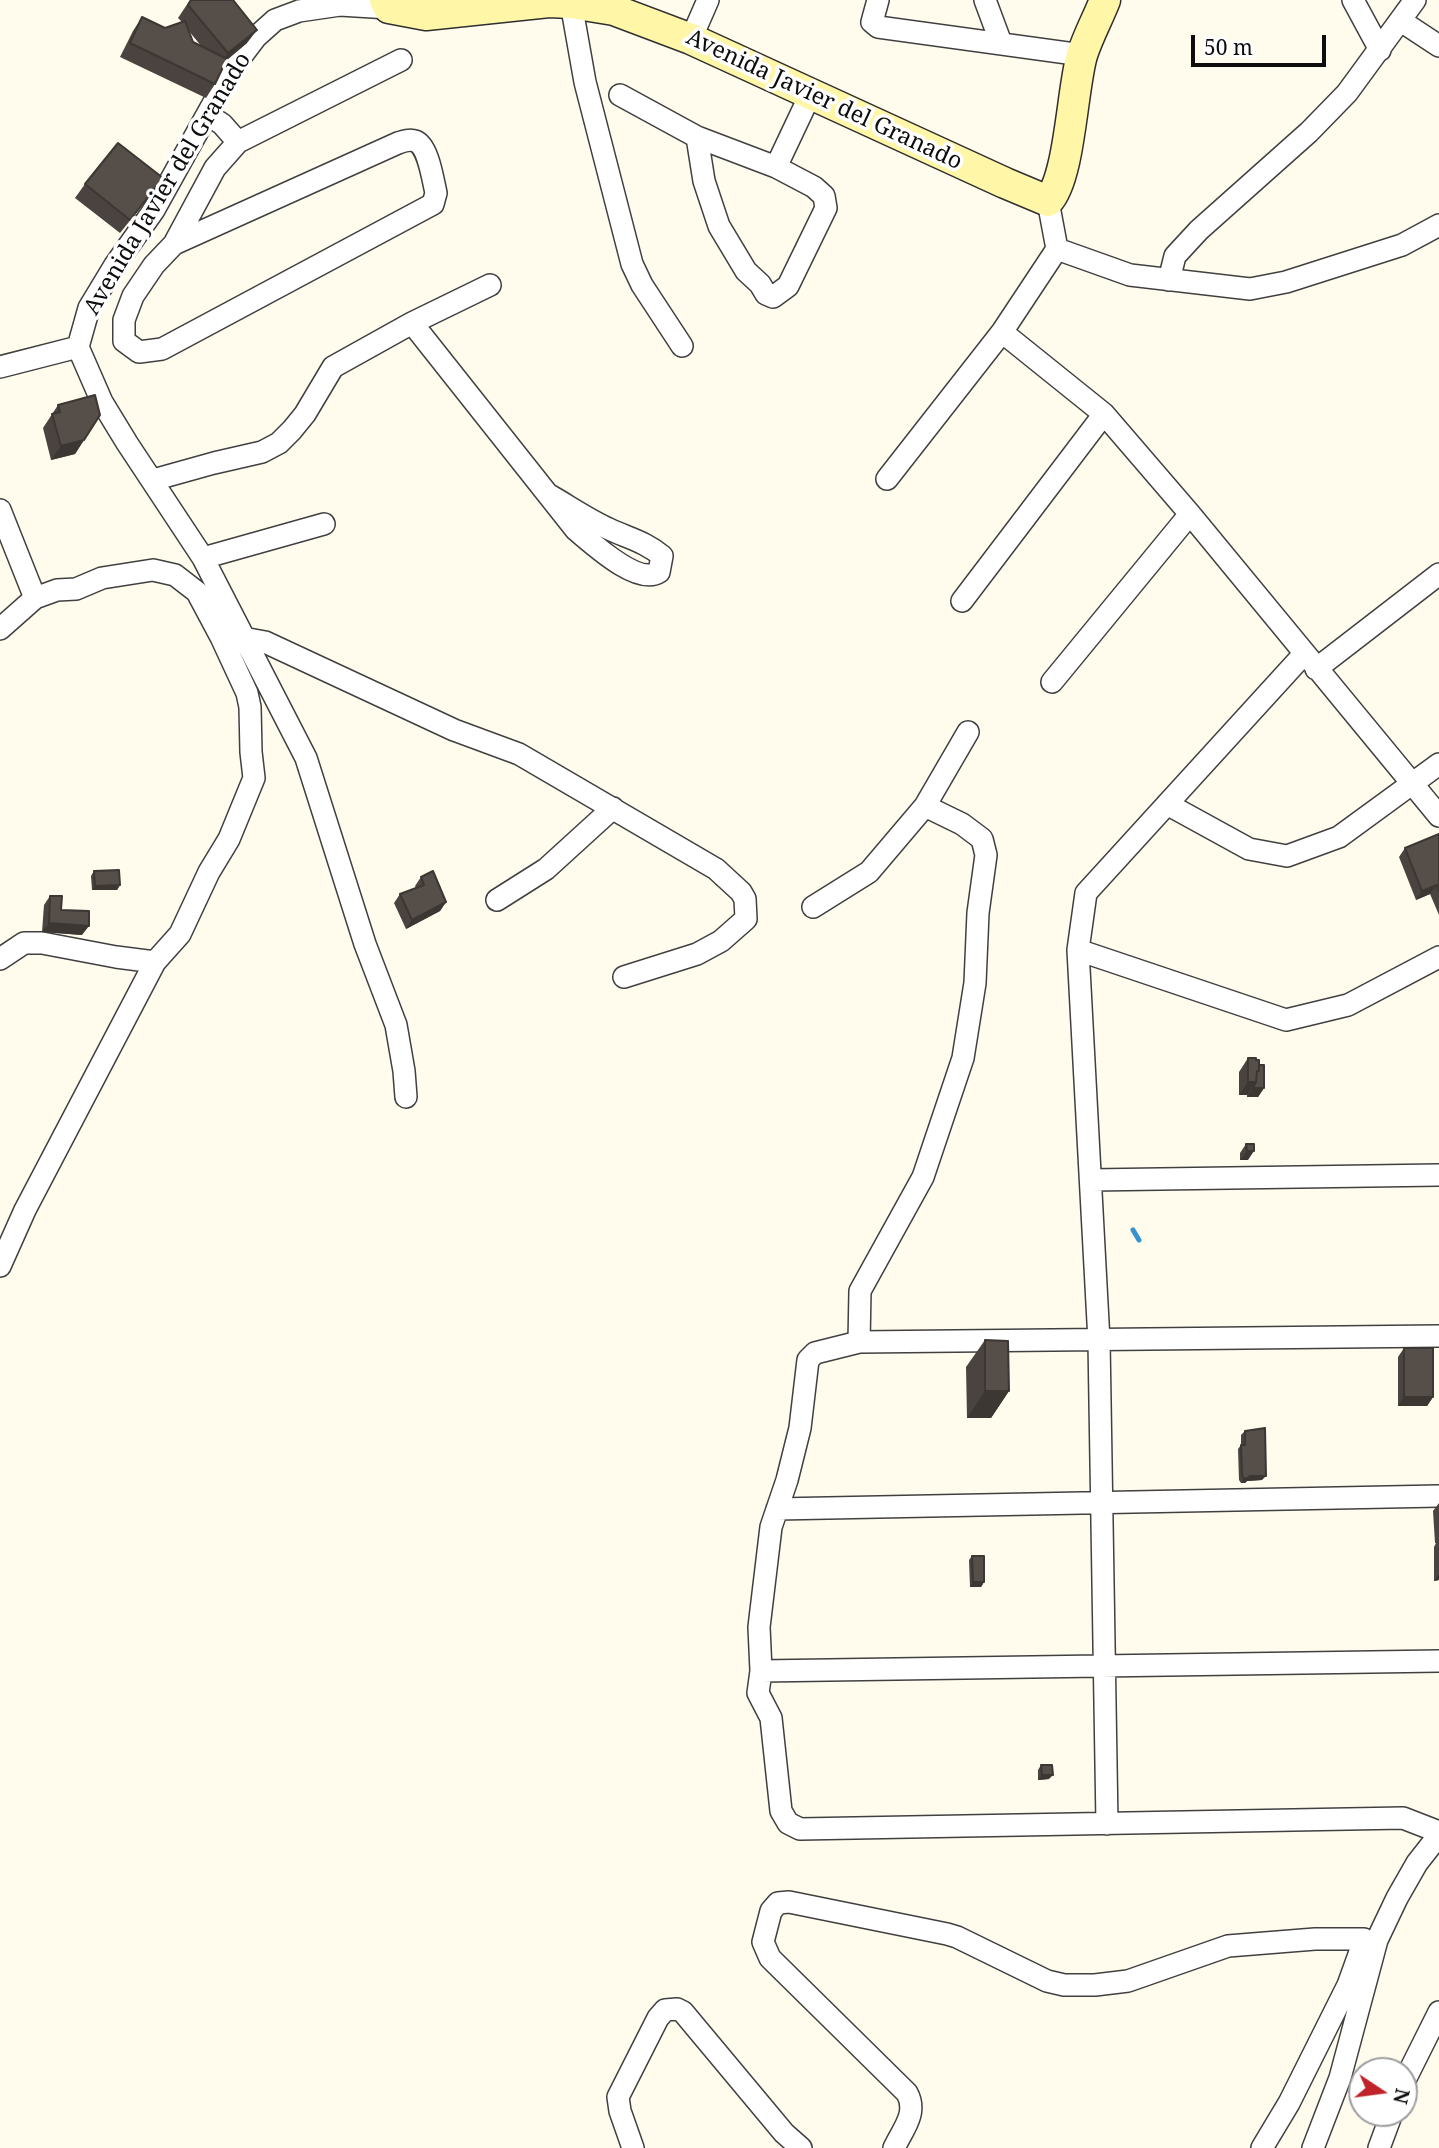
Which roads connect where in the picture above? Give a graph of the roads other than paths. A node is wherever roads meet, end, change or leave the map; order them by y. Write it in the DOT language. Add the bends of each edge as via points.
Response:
graph roads {
  1 [pos="708,0"];
  2 [pos="878,0"];
  3 [pos="985,0"];
  4 [pos="1105,0"];
  5 [pos="1353,0"];
  6 [pos="1416,0"];
  7 [pos="571,3"];
  8 [pos="387,4"];
  9 [pos="1401,21"];
  10 [pos="691,39"];
  11 [pos="1001,43"];
  12 [pos="1439,46"];
  13 [pos="1380,50"];
  14 [pos="1082,55"];
  15 [pos="401,61"];
  16 [pos="811,93"];
  17 [pos="620,95"];
  18 [pos="208,115"];
  19 [pos="697,137"];
  20 [pos="238,142"];
  21 [pos="776,167"];
  22 [pos="1048,201"];
  23 [pos="1439,225"];
  24 [pos="174,244"];
  25 [pos="1057,249"];
  26 [pos="1169,280"];
  27 [pos="490,285"];
  28 [pos="412,323"];
  29 [pos="1002,332"];
  30 [pos="682,346"];
  31 [pos="78,347"];
  32 [pos="0,367"];
  33 [pos="1104,414"];
  34 [pos="887,479"];
  35 [pos="153,480"];
  36 [pos="551,496"];
  37 [pos="0,510"];
  38 [pos="1190,514"];
  39 [pos="324,524"];
  40 [pos="203,558"];
  41 [pos="1439,574"];
  42 [pos="35,597"];
  43 [pos="962,601"];
  44 [pos="0,629"];
  45 [pos="243,638"];
  46 [pos="1310,661"];
  47 [pos="1052,682"];
  48 [pos="968,732"];
  49 [pos="1439,764"];
  50 [pos="1412,784"];
  51 [pos="1167,804"];
  52 [pos="925,806"];
  53 [pos="613,808"];
  54 [pos="1439,816"];
  55 [pos="497,900"];
  56 [pos="813,907"];
  57 [pos="1079,950"];
  58 [pos="1439,957"];
  59 [pos="0,960"];
  60 [pos="155,962"];
  61 [pos="624,977"];
  62 [pos="406,1097"];
  63 [pos="1439,1175"];
  64 [pos="1091,1180"];
  65 [pos="0,1266"];
  66 [pos="1439,1336"];
  67 [pos="1099,1341"];
  68 [pos="859,1342"];
  69 [pos="1439,1496"];
  70 [pos="1102,1502"];
  71 [pos="777,1508"];
  72 [pos="1439,1661"];
  73 [pos="1105,1665"];
  74 [pos="761,1671"];
  75 [pos="1107,1824"];
  76 [pos="1439,1834"];
  77 [pos="1371,1940"];
  78 [pos="1436,2027"];
  79 [pos="1418,2058"];
  80 [pos="1387,2127"];
  81 [pos="633,2148"];
  82 [pos="801,2148"];
  83 [pos="894,2148"];
  84 [pos="1262,2148"];
  85 [pos="1313,2148"];
  86 [pos="1379,2148"];
  1 -- 10 [label="street"];
  2 -- 11 [label="street" via="872,22 878,27"];
  3 -- 11 [label="street"];
  4 -- 14 [label="street"];
  5 -- 13 [label="street"];
  6 -- 9 [label="street"];
  7 -- 8 [label="street, Avenida Javier del Granado" via="426,15"];
  7 -- 10 [label="street, Avenida Javier del Granado" via="614,10"];
  7 -- 30 [label="street" via="585,82 632,264"];
  8 -- 18 [label="street, Avenida Javier del Granado" via="340,5 275,20 234,66"];
  9 -- 12 [label="street"];
  9 -- 13 [label="street"];
  10 -- 16 [label="street, Avenida Javier del Granado"];
  11 -- 14 [label="street"];
  13 -- 26 [label="street" via="1310,132 1175,256"];
  14 -- 22 [label="street" via="1061,173"];
  15 -- 20 [label="street"];
  16 -- 21 [label="street"];
  16 -- 22 [label="street, Avenida Javier del Granado"];
  17 -- 19 [label="street"];
  18 -- 20 [label="street"];
  18 -- 31 [label="street, Avenida Javier del Granado" via="154,210 89,308"];
  19 -- 21 [label="street"];
  19 -- 21 [label="street" via="704,181 719,226 746,271 772,297 788,286 826,208 824,196 814,187"];
  20 -- 24 [label="street" via="215,168"];
  22 -- 25 [label="street"];
  23 -- 26 [label="street" via="1402,245 1286,282 1250,289"];
  24 -- 24 [label="street" via="398,143 417,141 424,147 436,193 433,204 162,349 139,352 124,341 124,320 133,296"];
  25 -- 26 [label="street" via="1130,275"];
  25 -- 29 [label="street"];
  27 -- 28 [label="street"];
  28 -- 35 [label="street" via="333,367 305,414 279,443 262,452"];
  28 -- 36 [label="street"];
  29 -- 33 [label="street"];
  29 -- 34 [label="street"];
  31 -- 32 [label="street"];
  31 -- 35 [label="street" via="102,402"];
  33 -- 38 [label="street"];
  33 -- 43 [label="street"];
  35 -- 40 [label="street"];
  36 -- 36 [label="street" via="576,530 600,550 643,576 659,572 662,556 654,549"];
  37 -- 42 [label="street"];
  38 -- 46 [label="street"];
  38 -- 47 [label="street"];
  39 -- 40 [label="street"];
  40 -- 45 [label="street"];
  41 -- 46 [label="street"];
  42 -- 44 [label="street"];
  42 -- 60 [label="street" via="128,573 153,570 176,575 197,593 247,693 254,778 234,829 180,934"];
  45 -- 53 [label="street" via="265,642 454,730 519,754"];
  45 -- 62 [label="street" via="306,758 365,944 396,1025"];
  46 -- 50 [label="street"];
  46 -- 51 [label="street"];
  48 -- 52 [label="street"];
  49 -- 50 [label="street"];
  50 -- 51 [label="street" via="1339,837 1287,856 1249,849"];
  50 -- 54 [label="street"];
  51 -- 57 [label="street" via="1086,893"];
  52 -- 56 [label="street" via="869,872"];
  52 -- 68 [label="street" via="982,839 986,855 975,984 963,1058 944,1121 923,1177 860,1291"];
  53 -- 55 [label="street" via="546,869"];
  53 -- 61 [label="street" via="716,869 746,899 746,919 721,942"];
  57 -- 58 [label="street" via="1286,1020 1348,1005"];
  57 -- 64 [label="street"];
  59 -- 60 [label="street" via="24,943 42,943"];
  60 -- 65 [label="street"];
  63 -- 64 [label="street"];
  64 -- 67 [label="street"];
  66 -- 67 [label="street"];
  67 -- 68 [label="street"];
  67 -- 70 [label="street"];
  68 -- 71 [label="street" via="815,1353 808,1360 800,1428"];
  69 -- 70 [label="street"];
  70 -- 71 [label="street"];
  70 -- 73 [label="street"];
  71 -- 74 [label="street" via="761,1603"];
  72 -- 73 [label="street"];
  73 -- 74 [label="street"];
  73 -- 75 [label="street"];
  74 -- 75 [label="street" via="758,1693 771,1718 781,1811 788,1823 800,1829"];
  75 -- 76 [label="street" via="1404,1818"];
  76 -- 77 [label="street"];
  77 -- 83 [label="street" via="1228,1946 1128,1981 1064,1985 1046,1981 947,1934 778,1903 763,1942 770,1958 912,2103"];
  77 -- 84 [label="street"];
  77 -- 85 [label="street" via="1340,2078"];
  78 -- 79 [label="street"];
  80 -- 86 [label="street"];
  81 -- 82 [label="street" via="618,2097 658,2018 665,2010 677,2009"];
}
